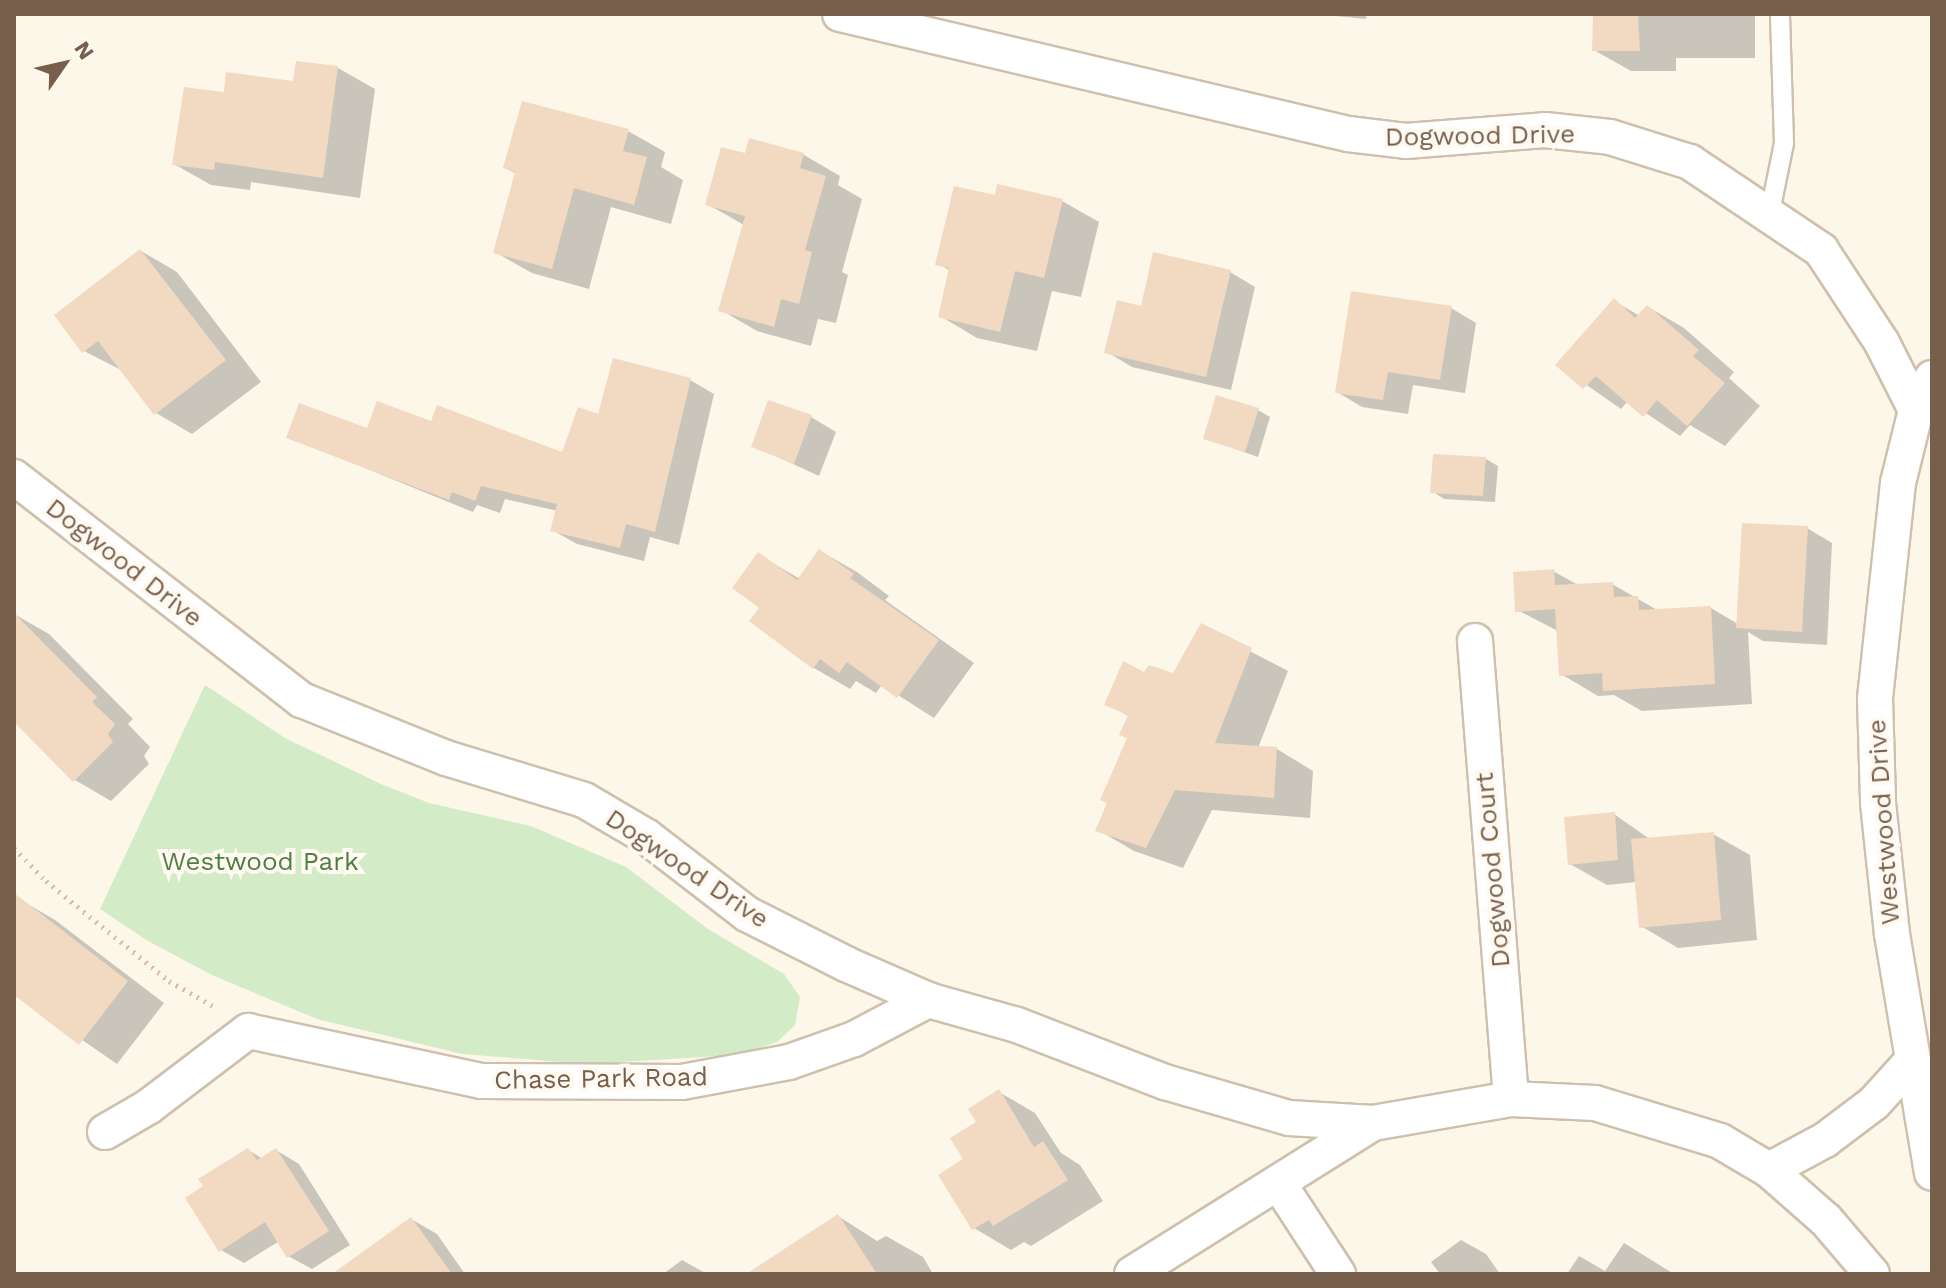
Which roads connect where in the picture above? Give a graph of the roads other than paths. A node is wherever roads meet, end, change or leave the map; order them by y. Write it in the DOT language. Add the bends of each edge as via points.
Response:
graph roads {
  1 [pos="840,14"];
  2 [pos="1780,14"];
  3 [pos="1770,212"];
  4 [pos="1932,378"];
  5 [pos="1916,410"];
  6 [pos="14,477"];
  7 [pos="1475,641"];
  8 [pos="928,1000"];
  9 [pos="1913,1060"];
  10 [pos="1511,1099"];
  11 [pos="1373,1123"];
  12 [pos="105,1132"];
  13 [pos="1769,1170"];
  14 [pos="1932,1173"];
  15 [pos="1279,1184"];
  16 [pos="1132,1274"];
  17 [pos="1338,1274"];
  18 [pos="1872,1274"];
  1 -- 3 [label="street, Dogwood Drive" via="1348,134 1406,141 1545,130 1610,137 1690,162"];
  2 -- 3 [label="lane" via="1784,143"];
  3 -- 5 [label="street, Dogwood Drive" via="1821,250 1882,343"];
  4 -- 5 [label="street, Westwood Drive"];
  5 -- 9 [label="street, Westwood Drive" via="1898,483 1875,699 1878,803"];
  6 -- 8 [label="street, Dogwood Drive" via="302,700 446,758 584,800 647,837 747,914"];
  7 -- 10 [label="street, Dogwood Court"];
  8 -- 11 [label="street, Dogwood Drive" via="1017,1025 1165,1082 1289,1118"];
  8 -- 12 [label="street, Chase Park Road" via="854,1039 789,1062 682,1082 481,1081 259,1032 235,1037 148,1107"];
  9 -- 13 [label="street" via="1874,1103 1825,1140"];
  9 -- 14 [label="street, Westwood Drive"];
  10 -- 11 [label="street"];
  10 -- 13 [label="street" via="1595,1103 1655,1118 1720,1141"];
  11 -- 15 [label="street"];
  13 -- 18 [label="street" via="1826,1220"];
  15 -- 16 [label="street"];
  15 -- 17 [label="street"];
}
